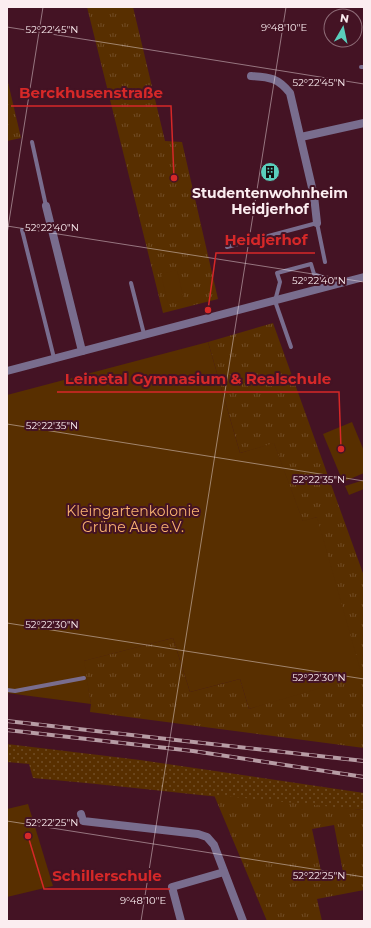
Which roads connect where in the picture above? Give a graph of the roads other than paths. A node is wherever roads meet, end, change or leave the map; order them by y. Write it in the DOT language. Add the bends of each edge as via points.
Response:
graph roads {
  1 [pos="251,76"];
  2 [pos="364,123"];
  3 [pos="301,137"];
  4 [pos="32,142"];
  5 [pos="46,206"];
  6 [pos="317,224"];
  7 [pos="22,230"];
  8 [pos="227,247"];
  9 [pos="325,262"];
  10 [pos="364,277"];
  11 [pos="131,283"];
  12 [pos="339,283"];
  13 [pos="275,301"];
  14 [pos="144,334"];
  15 [pos="291,347"];
  16 [pos="82,351"];
  17 [pos="54,358"];
  18 [pos="7,371"];
  19 [pos="84,678"];
  20 [pos="7,690"];
  21 [pos="81,814"];
  22 [pos="224,872"];
  23 [pos="181,921"];
  24 [pos="243,921"];
  1 -- 3 [label="street" via="281,81 290,93"];
  2 -- 3 [label="street"];
  3 -- 6 [label="street" via="314,196"];
  4 -- 5 [label="lane"];
  5 -- 16 [label="street"];
  6 -- 8 [label="lane"];
  6 -- 9 [label="lane"];
  7 -- 17 [label="lane"];
  10 -- 12 [label="street"];
  11 -- 14 [label="lane"];
  12 -- 13 [label="street"];
  12 -- 13 [label="lane" via="314,274 311,264 277,273 280,282"];
  13 -- 14 [label="street"];
  13 -- 15 [label="lane"];
  14 -- 16 [label="street"];
  16 -- 17 [label="street"];
  17 -- 18 [label="street"];
  19 -- 20 [label="lane" via="15,691"];
  21 -- 22 [label="street" via="83,821 204,836 214,845"];
  22 -- 23 [label="street" via="172,887"];
  22 -- 24 [label="street"];
}
